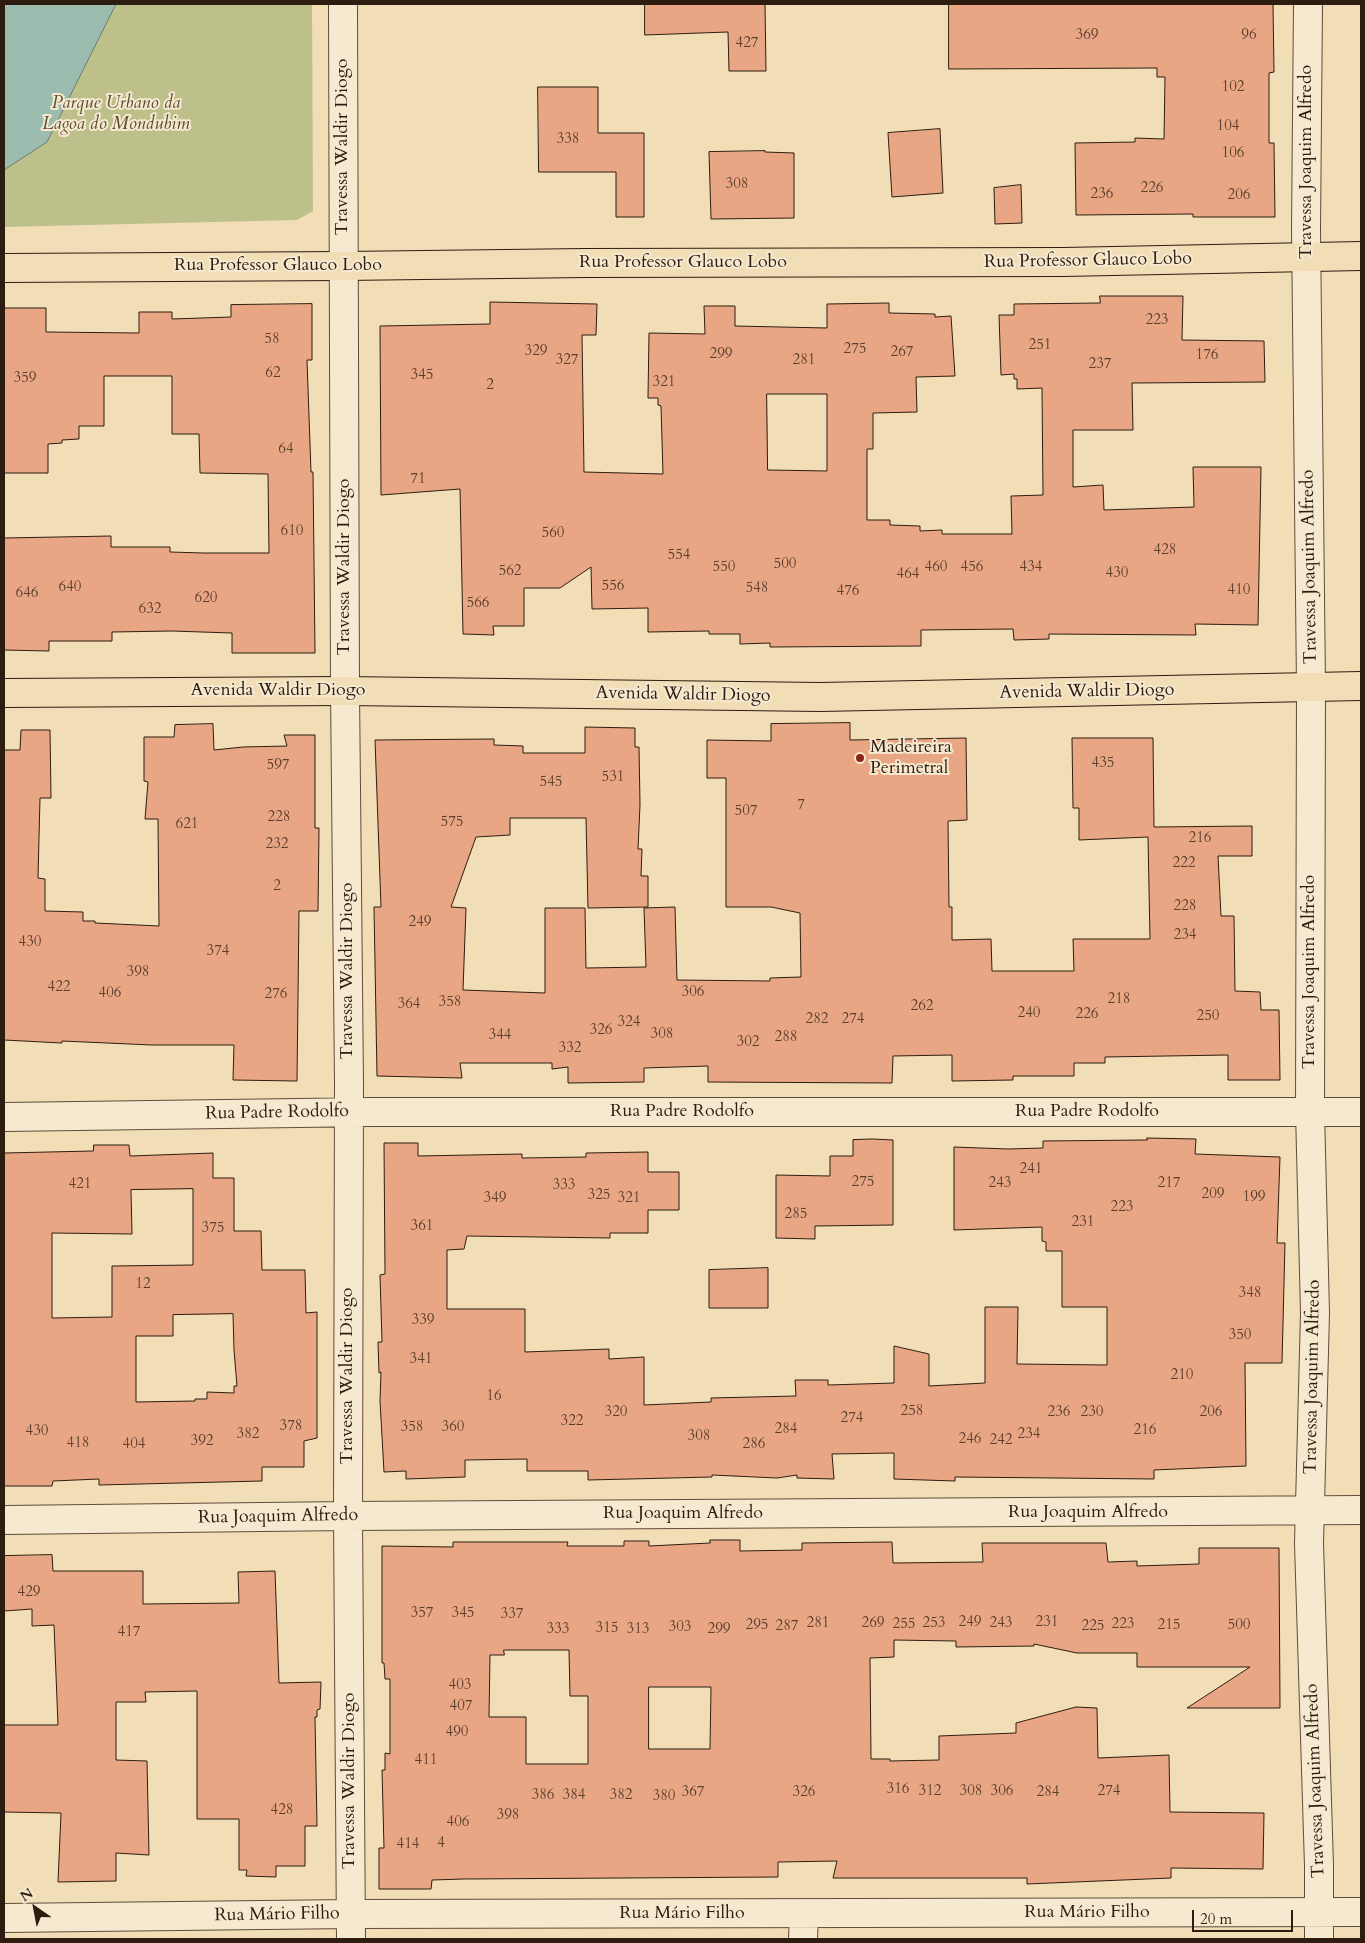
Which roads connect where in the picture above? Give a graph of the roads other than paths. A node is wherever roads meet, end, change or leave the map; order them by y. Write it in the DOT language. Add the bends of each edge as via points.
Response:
graph roads {
  1 [pos="343,4"];
  2 [pos="1308,4"];
  3 [pos="1306,256"];
  4 [pos="1361,256"];
  5 [pos="344,266"];
  6 [pos="4,268"];
  7 [pos="1361,686"];
  8 [pos="1312,687"];
  9 [pos="345,691"];
  10 [pos="4,693"];
  11 [pos="1310,1111"];
  12 [pos="349,1112"];
  13 [pos="1361,1112"];
  14 [pos="4,1117"];
  15 [pos="1361,1510"];
  16 [pos="1311,1512"];
  17 [pos="348,1516"];
  18 [pos="4,1520"];
  19 [pos="1319,1912"];
  20 [pos="1361,1912"];
  21 [pos="4,1918"];
  22 [pos="351,1926"];
  23 [pos="804,1926"];
  24 [pos="1319,1939"];
  1 -- 5 [label="street, Travessa Waldir Diogo"];
  2 -- 3 [label="street, Travessa Joaquim Alfredo"];
  3 -- 4 [label="main road, Rua Professor Glauco Lobo"];
  3 -- 5 [label="main road, Rua Professor Glauco Lobo" via="1063,262"];
  3 -- 8 [label="street, Travessa Joaquim Alfredo"];
  5 -- 6 [label="main road, Rua Professor Glauco Lobo"];
  5 -- 9 [label="street, Travessa Waldir Diogo"];
  7 -- 8 [label="main road, Avenida Waldir Diogo"];
  8 -- 9 [label="main road, Avenida Waldir Diogo" via="820,697"];
  8 -- 11 [label="street, Travessa Joaquim Alfredo"];
  9 -- 10 [label="main road, Avenida Waldir Diogo"];
  9 -- 12 [label="street, Travessa Waldir Diogo"];
  11 -- 12 [label="street, Rua Padre Rodolfo"];
  11 -- 13 [label="street, Rua Padre Rodolfo"];
  11 -- 16 [label="street, Travessa Joaquim Alfredo" via="1315,1313"];
  12 -- 14 [label="street, Rua Padre Rodolfo"];
  12 -- 17 [label="street, Travessa Waldir Diogo"];
  15 -- 16 [label="street, Rua Joaquim Alfredo"];
  16 -- 17 [label="street, Rua Joaquim Alfredo"];
  16 -- 19 [label="street, Travessa Joaquim Alfredo" via="1309,1543"];
  17 -- 18 [label="street, Rua Joaquim Alfredo"];
  17 -- 22 [label="street, Travessa Waldir Diogo"];
  19 -- 20 [label="street, Rua Mário Filho"];
  19 -- 23 [label="street, Rua Mário Filho"];
  19 -- 24 [label="street, Travessa Joaquim Alfredo"];
  21 -- 22 [label="street, Rua Mário Filho"];
  22 -- 23 [label="street, Rua Mário Filho"];
}
